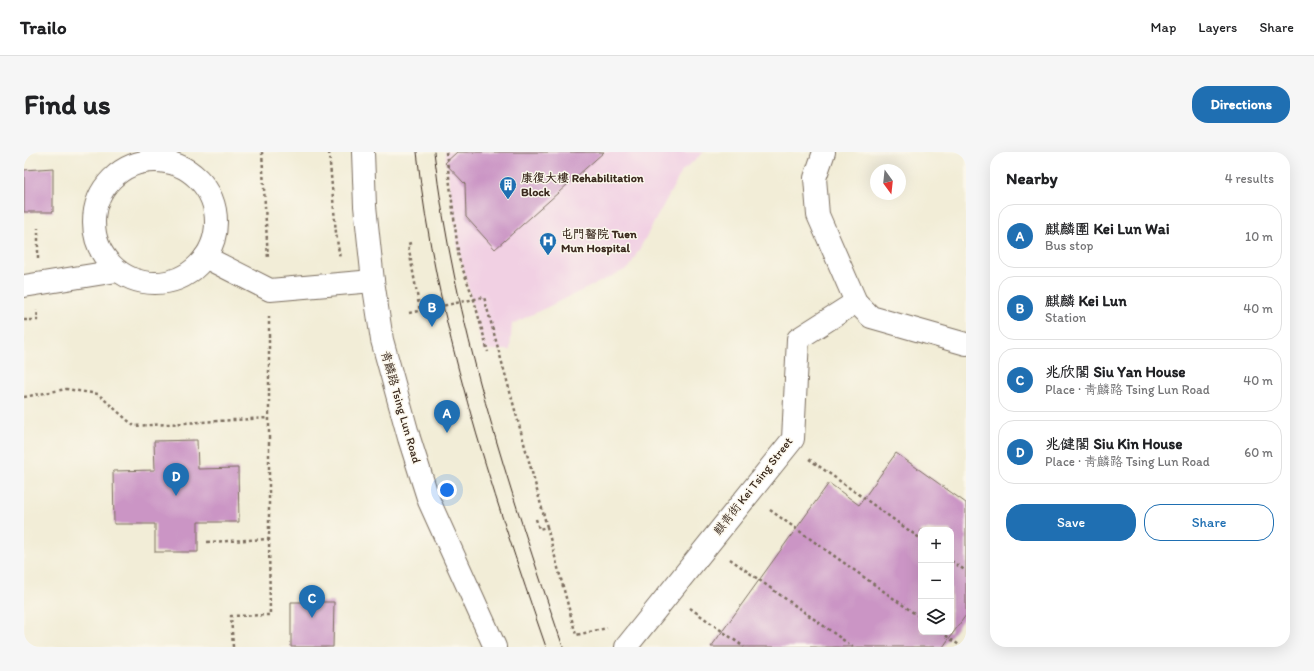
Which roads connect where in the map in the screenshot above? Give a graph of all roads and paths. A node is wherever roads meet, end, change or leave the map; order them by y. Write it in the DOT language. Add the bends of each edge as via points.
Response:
graph roads {
  1 [pos="262,152"];
  2 [pos="363,152"];
  3 [pos="446,152"];
  4 [pos="824,152"];
  5 [pos="411,243"];
  6 [pos="206,257"];
  7 [pos="117,272"];
  8 [pos="374,281"];
  9 [pos="24,286"];
  10 [pos="270,290"];
  11 [pos="474,300"];
  12 [pos="856,302"];
  13 [pos="420,311"];
  14 [pos="409,313"];
  15 [pos="966,344"];
  16 [pos="488,352"];
  17 [pos="24,397"];
  18 [pos="268,418"];
  19 [pos="789,444"];
  20 [pos="749,494"];
  21 [pos="536,519"];
  22 [pos="547,527"];
  23 [pos="918,537"];
  24 [pos="269,539"];
  25 [pos="207,542"];
  26 [pos="709,543"];
  27 [pos="954,562"];
  28 [pos="966,571"];
  29 [pos="669,593"];
  30 [pos="918,616"];
  31 [pos="945,635"];
  32 [pos="628,646"];
  33 [pos="233,647"];
  34 [pos="495,647"];
  35 [pos="744,647"];
  36 [pos="853,647"];
  37 [pos="962,647"];
  1 -- 10 [label="path"];
  2 -- 8 [label="street, 青麟路 Tsing Lun Road" via="365,206"];
  3 -- 11 [label="path" via="460,259"];
  4 -- 12 [label="street" via="815,178 818,215"];
  5 -- 13 [label="path" via="408,244"];
  6 -- 7 [label="street" via="191,271 174,281 154,284 135,281"];
  6 -- 7 [label="street" via="214,239 216,218 209,193 185,168 166,162 145,161 126,168 109,181 96,204 93,217 94,238 103,256"];
  6 -- 10 [label="street"];
  7 -- 9 [label="street"];
  8 -- 10 [label="street"];
  8 -- 34 [label="street, 青麟路 Tsing Lun Road" via="382,340 429,501"];
  10 -- 18 [label="path"];
  11 -- 13 [label="path"];
  11 -- 16 [label="path"];
  11 -- 22 [label="path" via="484,297"];
  12 -- 15 [label="street" via="871,317"];
  12 -- 19 [label="street, 麒青街 Kei Tsing Street" via="798,339 793,439"];
  13 -- 14 [label="path"];
  17 -- 18 [label="path" via="66,389 98,394 134,426"];
  18 -- 24 [label="path"];
  19 -- 20 [label="street, 麒青街 Kei Tsing Street"];
  19 -- 23 [label="path"];
  20 -- 26 [label="street, 麒青街 Kei Tsing Street"];
  20 -- 30 [label="path"];
  21 -- 22 [label="path" via="539,529"];
  22 -- 32 [label="path" via="576,634 608,628"];
  24 -- 25 [label="path"];
  24 -- 33 [label="path" via="270,615 231,616"];
  26 -- 29 [label="street, 麒青街 Kei Tsing Street"];
  26 -- 36 [label="path"];
  27 -- 28 [label="path"];
  29 -- 32 [label="street, 麒青街 Kei Tsing Street"];
  29 -- 35 [label="path"];
  31 -- 37 [label="path"];
}
